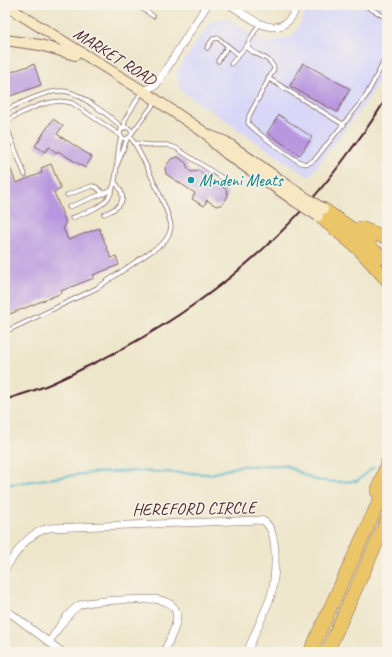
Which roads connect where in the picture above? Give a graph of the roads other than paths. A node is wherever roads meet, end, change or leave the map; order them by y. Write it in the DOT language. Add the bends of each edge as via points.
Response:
graph roads {
  1 [pos="5,5"];
  2 [pos="137,5"];
  3 [pos="207,5"];
  4 [pos="230,5"];
  5 [pos="298,5"];
  6 [pos="364,5"];
  7 [pos="153,16"];
  8 [pos="387,18"];
  9 [pos="260,23"];
  10 [pos="5,40"];
  11 [pos="248,44"];
  12 [pos="228,46"];
  13 [pos="207,48"];
  14 [pos="239,55"];
  15 [pos="387,56"];
  16 [pos="218,61"];
  17 [pos="94,62"];
  18 [pos="231,64"];
  19 [pos="268,78"];
  20 [pos="156,85"];
  21 [pos="142,91"];
  22 [pos="156,101"];
  23 [pos="89,103"];
  24 [pos="5,110"];
  25 [pos="84,110"];
  26 [pos="5,122"];
  27 [pos="344,125"];
  28 [pos="123,128"];
  29 [pos="121,136"];
  30 [pos="130,136"];
  31 [pos="135,143"];
  32 [pos="118,164"];
  33 [pos="25,175"];
  34 [pos="227,181"];
  35 [pos="115,182"];
  36 [pos="112,190"];
  37 [pos="104,194"];
  38 [pos="67,195"];
  39 [pos="69,207"];
  40 [pos="104,214"];
  41 [pos="323,214"];
  42 [pos="72,218"];
  43 [pos="387,238"];
  44 [pos="387,252"];
  45 [pos="387,259"];
  46 [pos="387,280"];
  47 [pos="5,332"];
  48 [pos="387,463"];
  49 [pos="387,484"];
  50 [pos="387,520"];
  51 [pos="5,569"];
  52 [pos="5,609"];
  53 [pos="323,623"];
  54 [pos="49,642"];
  55 [pos="62,652"];
  56 [pos="164,652"];
  57 [pos="247,652"];
  58 [pos="310,652"];
  59 [pos="327,652"];
  1 -- 17 [label="street, MARKET ROAD"];
  2 -- 7 [label="lane"];
  3 -- 20 [label="street"];
  4 -- 9 [label="street"];
  5 -- 9 [label="street" via="290,20 283,26 268,27"];
  6 -- 8 [label="lane"];
  9 -- 11 [label="lane"];
  10 -- 17 [label="street" via="52,48"];
  11 -- 14 [label="lane"];
  11 -- 19 [label="lane" via="251,51 273,65 274,69"];
  12 -- 13 [label="lane" via="215,38"];
  12 -- 14 [label="lane"];
  12 -- 16 [label="lane"];
  14 -- 18 [label="lane"];
  15 -- 27 [label="lane" via="366,96"];
  17 -- 21 [label="street, MARKET ROAD"];
  19 -- 27 [label="lane"];
  19 -- 27 [label="lane" via="248,123 292,158 303,163 312,162"];
  20 -- 21 [label="street"];
  20 -- 22 [label="street"];
  21 -- 22 [label="street, MARKET ROAD"];
  21 -- 28 [label="lane"];
  22 -- 30 [label="lane"];
  22 -- 41 [label="street, MARKET ROAD, bridge" via="208,135 226,142"];
  23 -- 24 [label="lane" via="75,94 58,91 43,94"];
  23 -- 25 [label="lane"];
  23 -- 28 [label="lane"];
  25 -- 26 [label="lane" via="67,102 54,101"];
  25 -- 29 [label="lane"];
  26 -- 33 [label="lane"];
  28 -- 29 [label="lane" via="120,131"];
  28 -- 30 [label="lane" via="128,128"];
  29 -- 30 [label="lane"];
  29 -- 32 [label="lane"];
  30 -- 31 [label="lane"];
  30 -- 32 [label="lane"];
  31 -- 34 [label="lane" via="176,148"];
  31 -- 47 [label="lane" via="170,220 168,237 162,244 98,288"];
  32 -- 35 [label="lane"];
  35 -- 36 [label="lane"];
  35 -- 40 [label="lane" via="122,193 122,202 116,209"];
  36 -- 37 [label="lane"];
  36 -- 42 [label="lane" via="106,202"];
  37 -- 38 [label="lane" via="92,186"];
  37 -- 39 [label="lane"];
  41 -- 43 [label="highway"];
  41 -- 44 [label="highway"];
  41 -- 45 [label="highway"];
  41 -- 46 [label="highway"];
  48 -- 53 [label="highway" via="358,541"];
  49 -- 53 [label="highway"];
  50 -- 59 [label="highway"];
  51 -- 57 [label="street, HEREFORD CIRCLE" via="24,543 40,530 49,528 261,520 266,523 273,538 273,590"];
  52 -- 54 [label="street"];
  53 -- 58 [label="highway"];
  54 -- 55 [label="street"];
  54 -- 56 [label="street" via="79,605 154,599 170,603 177,614 176,625"];
}
